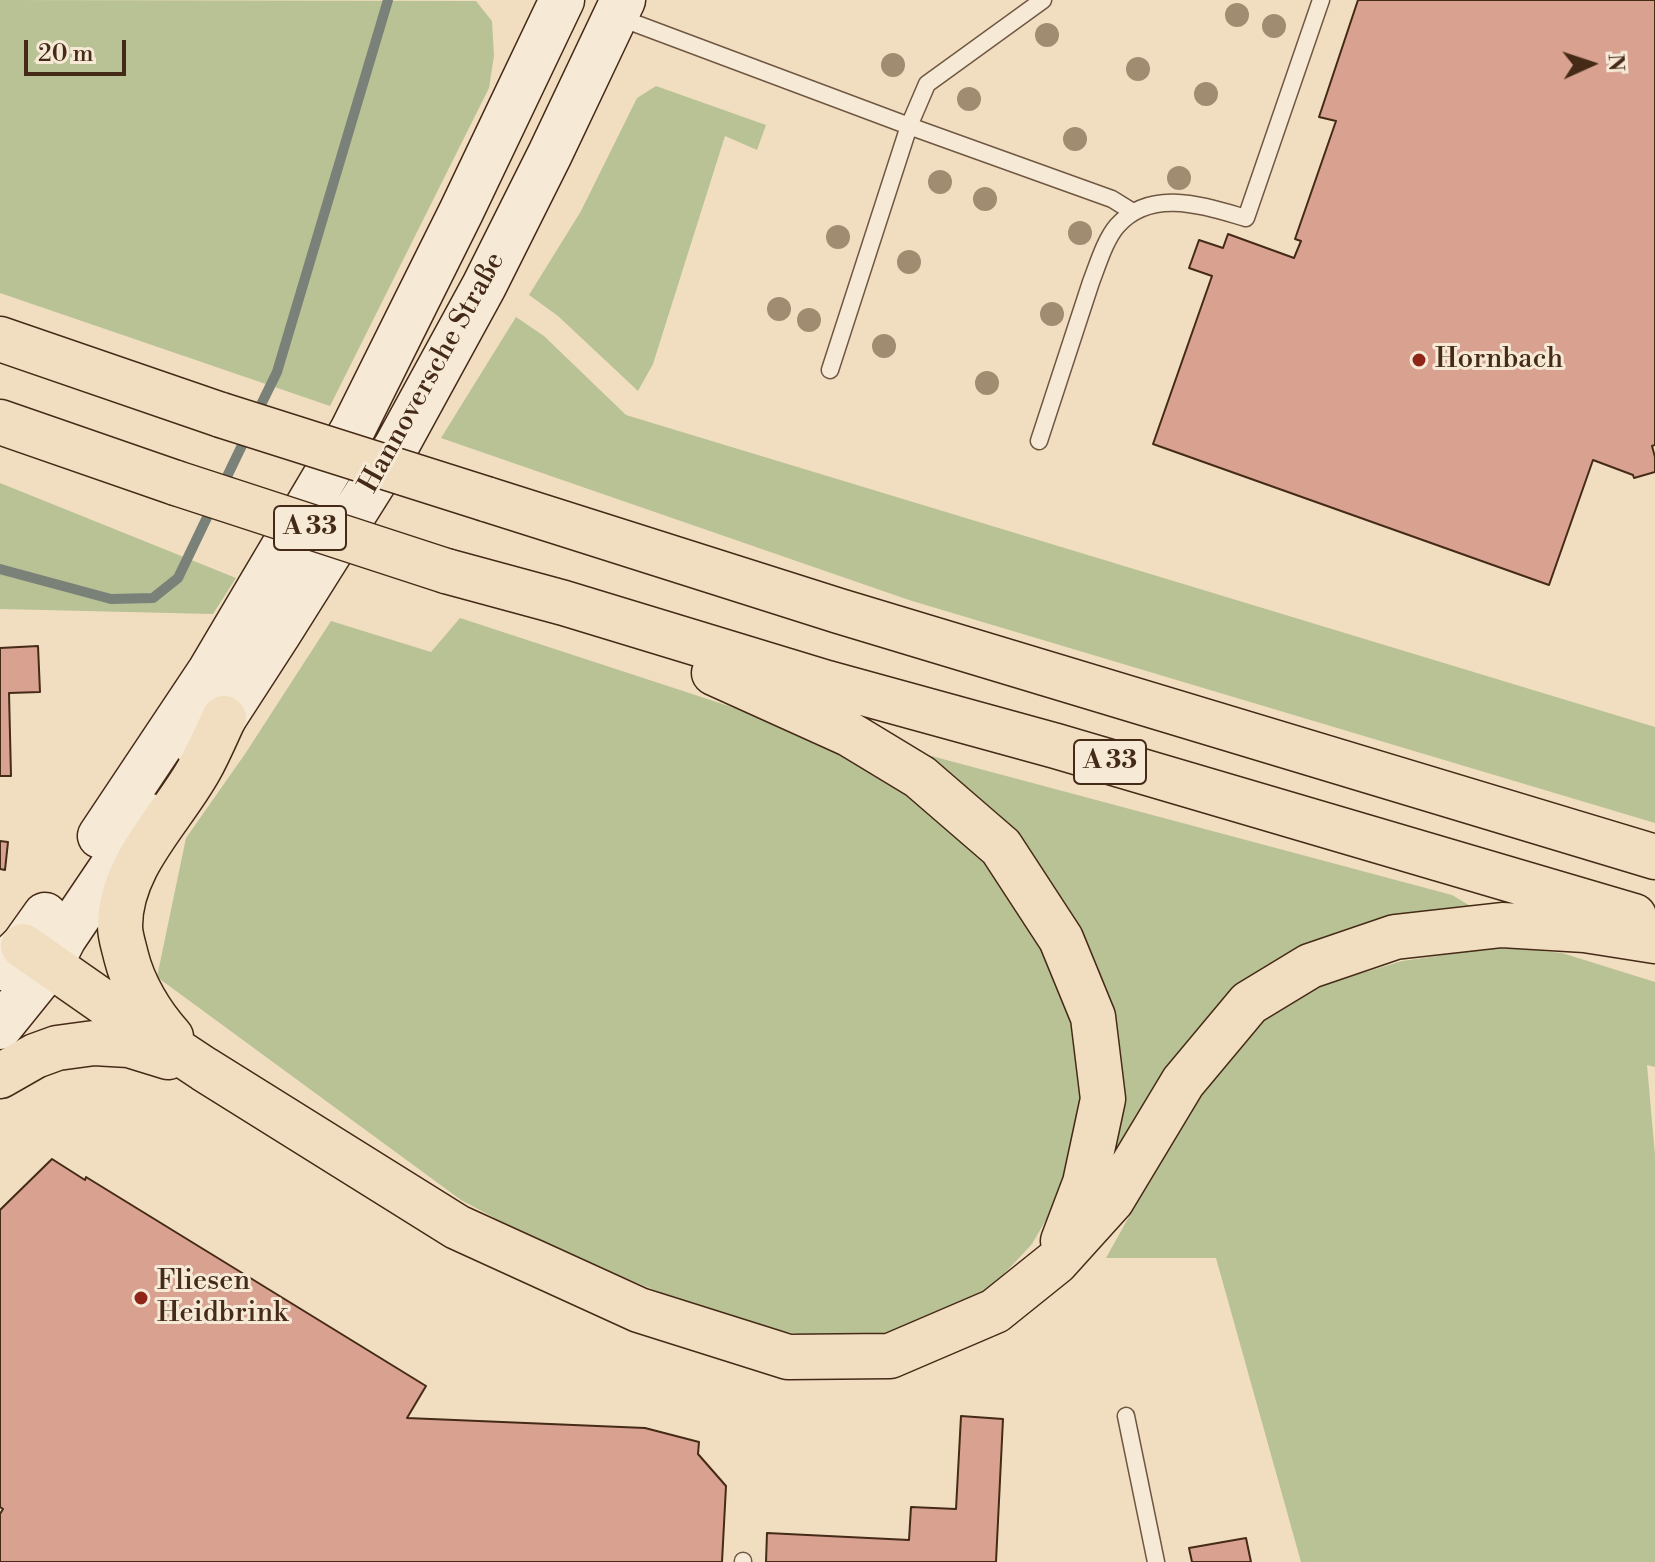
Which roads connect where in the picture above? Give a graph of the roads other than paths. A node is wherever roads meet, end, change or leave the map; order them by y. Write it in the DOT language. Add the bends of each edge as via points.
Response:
graph roads {
  1 [pos="562,0"];
  2 [pos="1043,0"];
  3 [pos="1321,0"];
  4 [pos="606,6"];
  5 [pos="909,126"];
  6 [pos="1133,212"];
  7 [pos="0,339"];
  8 [pos="830,370"];
  9 [pos="0,422"];
  10 [pos="1039,441"];
  11 [pos="564,603"];
  12 [pos="224,718"];
  13 [pos="1655,857"];
  14 [pos="1655,922"];
  15 [pos="1655,941"];
  16 [pos="24,960"];
  17 [pos="0,1027"];
  18 [pos="204,1069"];
  19 [pos="0,1076"];
  20 [pos="1056,1262"];
  21 [pos="1126,1416"];
  22 [pos="1156,1562"];
  1 -- 16 [label="main road, Hannoversche Straße" via="352,431 210,671"];
  2 -- 5 [label="lane" via="927,84"];
  3 -- 6 [label="lane" via="1246,218 1181,202 1154,203"];
  4 -- 5 [label="lane"];
  4 -- 12 [label="main road, Hannoversche Straße" via="484,286 396,447"];
  5 -- 6 [label="lane" via="1112,199"];
  5 -- 8 [label="lane"];
  6 -- 10 [label="lane" via="1115,227 1101,257"];
  7 -- 13 [label="highway, A 33, bridge" via="221,415 839,611"];
  9 -- 11 [label="highway, A 33, bridge" via="446,571"];
  11 -- 14 [label="highway, A 33"];
  11 -- 20 [label="highway" via="849,734 920,777 1001,847 1061,939 1095,1030 1103,1099 1085,1183"];
  12 -- 16 [label="main road, Hannoversche Straße" via="187,756 64,938"];
  12 -- 18 [label="highway" via="200,768 139,861 124,892 120,928 141,994 168,1033"];
  15 -- 20 [label="highway" via="1502,925 1395,937 1310,966 1249,1003 1183,1082 1112,1200"];
  16 -- 17 [label="main road"];
  16 -- 18 [label="highway"];
  18 -- 19 [label="highway" via="129,1045 94,1043 57,1048"];
  18 -- 20 [label="highway" via="457,1227 639,1310 788,1357 890,1356 995,1311"];
  21 -- 22 [label="lane"];
}
